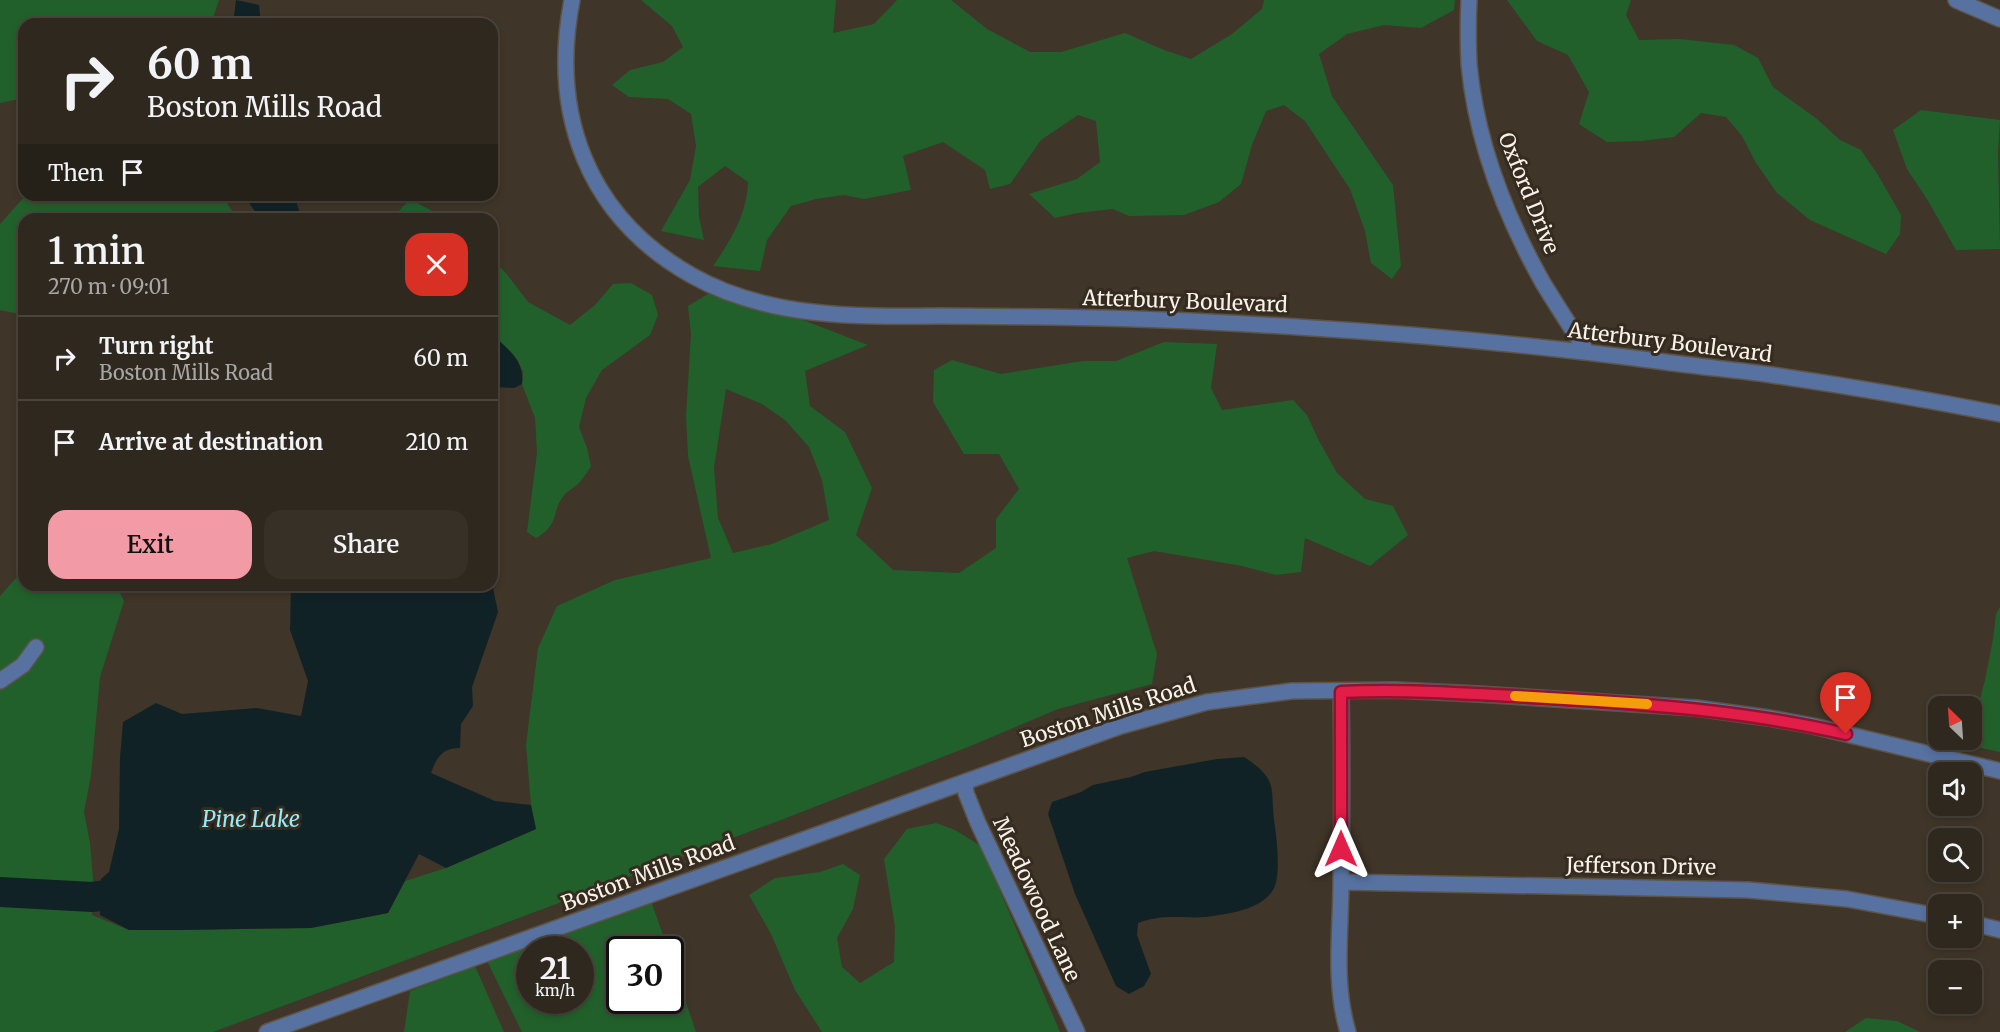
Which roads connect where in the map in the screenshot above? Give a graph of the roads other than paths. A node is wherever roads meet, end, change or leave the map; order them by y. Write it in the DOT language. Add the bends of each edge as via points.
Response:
graph roads {
  1 [pos="572,0"];
  2 [pos="1469,0"];
  3 [pos="1956,0"];
  4 [pos="2000,19"];
  5 [pos="1587,352"];
  6 [pos="2000,414"];
  7 [pos="36,647"];
  8 [pos="0,681"];
  9 [pos="1341,692"];
  10 [pos="2000,771"];
  11 [pos="965,782"];
  12 [pos="1341,882"];
  13 [pos="1928,914"];
  14 [pos="1982,926"];
  15 [pos="2000,930"];
  16 [pos="267,1032"];
  17 [pos="1077,1032"];
  18 [pos="1348,1032"];
  1 -- 5 [label="street, Atterbury Boulevard" via="565,66 568,102 575,135 605,196 630,228 661,255 701,280 759,303 878,317 1076,318 1287,326"];
  2 -- 5 [label="street, Oxford Drive" via="1469,64 1488,155 1543,282"];
  3 -- 4 [label="street"];
  5 -- 6 [label="street, Atterbury Boulevard" via="1770,375"];
  7 -- 8 [label="street" via="23,665"];
  9 -- 10 [label="street, Boston Mills Road" via="1419,691 1696,708 1813,726"];
  9 -- 11 [label="street, Boston Mills Road" via="1292,691 1187,706"];
  9 -- 12 [label="street"];
  11 -- 16 [label="street, Boston Mills Road"];
  11 -- 17 [label="street, Meadowood Lane" via="978,823"];
  12 -- 13 [label="street, Jefferson Drive" via="1748,890 1847,899"];
  12 -- 18 [label="street" via="1340,999"];
  14 -- 15 [label="street"];
}
